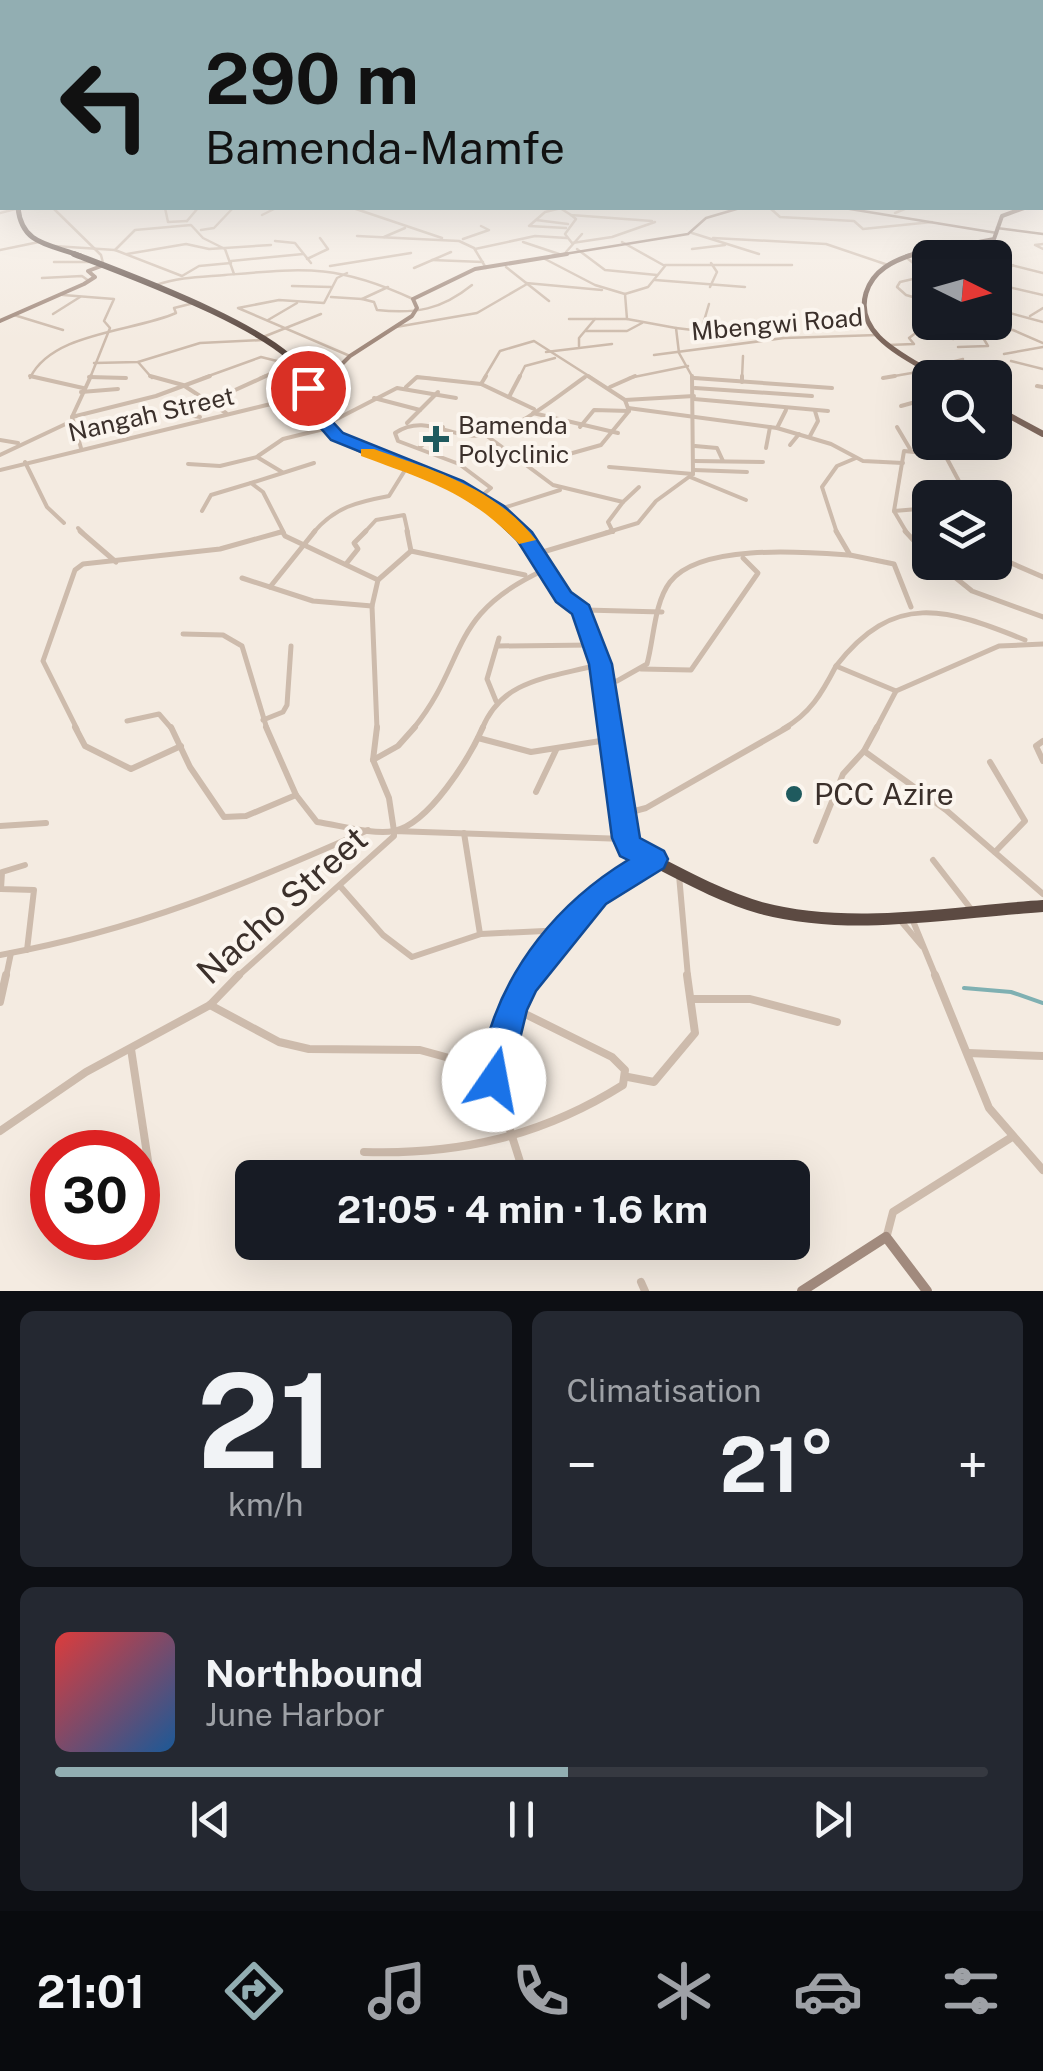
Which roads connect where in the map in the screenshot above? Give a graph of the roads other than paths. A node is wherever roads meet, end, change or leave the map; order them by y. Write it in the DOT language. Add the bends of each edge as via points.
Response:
graph roads {
  1 [pos="20,219"];
  2 [pos="64,219"];
  3 [pos="168,219"];
  4 [pos="191,219"];
  5 [pos="222,219"];
  6 [pos="386,219"];
  7 [pos="534,219"];
  8 [pos="535,219"];
  9 [pos="576,219"];
  10 [pos="622,219"];
  11 [pos="705,219"];
  12 [pos="820,219"];
  13 [pos="921,219"];
  14 [pos="1001,219"];
  15 [pos="932,222"];
  16 [pos="188,223"];
  17 [pos="480,226"];
  18 [pos="567,226"];
  19 [pos="408,227"];
  20 [pos="200,230"];
  21 [pos="997,230"];
  22 [pos="692,233"];
  23 [pos="582,234"];
  24 [pos="1043,234"];
  25 [pos="356,236"];
  26 [pos="320,238"];
  27 [pos="384,238"];
  28 [pos="442,238"];
  29 [pos="567,238"];
  30 [pos="712,238"];
  31 [pos="989,240"];
  32 [pos="459,241"];
  33 [pos="523,242"];
  34 [pos="622,242"];
  35 [pos="574,243"];
  36 [pos="47,244"];
  37 [pos="728,244"];
  38 [pos="93,248"];
  39 [pos="225,249"];
  40 [pos="475,249"];
  41 [pos="692,249"];
  42 [pos="0,250"];
  43 [pos="115,250"];
  44 [pos="577,250"];
  45 [pos="450,252"];
  46 [pos="411,253"];
  47 [pos="562,253"];
  48 [pos="126,254"];
  49 [pos="759,254"];
  50 [pos="305,256"];
  51 [pos="912,257"];
  52 [pos="545,258"];
  53 [pos="907,258"];
  54 [pos="432,260"];
  55 [pos="912,261"];
  56 [pos="54,262"];
  57 [pos="231,262"];
  58 [pos="99,263"];
  59 [pos="711,263"];
  60 [pos="1012,264"];
  61 [pos="314,265"];
  62 [pos="484,265"];
  63 [pos="792,265"];
  64 [pos="330,266"];
  65 [pos="664,266"];
  66 [pos="888,266"];
  67 [pos="506,267"];
  68 [pos="414,268"];
  69 [pos="1043,273"];
  70 [pos="234,274"];
  71 [pos="358,274"];
  72 [pos="182,276"];
  73 [pos="657,277"];
  74 [pos="42,278"];
  75 [pos="912,279"];
  76 [pos="89,281"];
  77 [pos="526,283"];
  78 [pos="156,285"];
  79 [pos="472,285"];
  80 [pos="292,286"];
  81 [pos="745,286"];
  82 [pos="332,287"];
  83 [pos="388,287"];
  84 [pos="710,287"];
  85 [pos="1012,288"];
  86 [pos="610,290"];
  87 [pos="625,294"];
  88 [pos="63,295"];
  89 [pos="1043,295"];
  90 [pos="80,297"];
  91 [pos="330,297"];
  92 [pos="912,298"];
  93 [pos="362,299"];
  94 [pos="413,299"];
  95 [pos="300,301"];
  96 [pos="548,301"];
  97 [pos="194,303"];
  98 [pos="709,304"];
  99 [pos="1043,308"];
  100 [pos="1012,312"];
  101 [pos="53,314"];
  102 [pos="321,314"];
  103 [pos="14,315"];
  104 [pos="412,316"];
  105 [pos="1030,316"];
  106 [pos="594,318"];
  107 [pos="569,319"];
  108 [pos="268,320"];
  109 [pos="628,320"];
  110 [pos="0,321"];
  111 [pos="1043,322"];
  112 [pos="642,323"];
  113 [pos="396,326"];
  114 [pos="110,328"];
  115 [pos="284,328"];
  116 [pos="676,328"];
  117 [pos="63,330"];
  118 [pos="1012,330"];
  119 [pos="586,331"];
  120 [pos="912,332"];
  121 [pos="878,335"];
  122 [pos="266,338"];
  123 [pos="984,340"];
  124 [pos="612,344"];
  125 [pos="888,345"];
  126 [pos="1043,345"];
  127 [pos="578,346"];
  128 [pos="958,346"];
  129 [pos="546,352"];
  130 [pos="679,353"];
  131 [pos="1004,354"];
  132 [pos="654,355"];
  133 [pos="350,356"];
  134 [pos="743,356"];
  135 [pos="555,358"];
  136 [pos="963,359"];
  137 [pos="913,360"];
  138 [pos="960,360"];
  139 [pos="1012,361"];
  140 [pos="138,362"];
  141 [pos="294,362"];
  142 [pos="94,363"];
  143 [pos="688,366"];
  144 [pos="1043,369"];
  145 [pos="912,372"];
  146 [pos="88,377"];
  147 [pos="586,377"];
  148 [pos="126,378"];
  149 [pos="694,378"];
  150 [pos="884,378"];
  151 [pos="742,382"];
  152 [pos="481,384"];
  153 [pos="183,385"];
  154 [pos="406,387"];
  155 [pos="308,388"];
  156 [pos="610,388"];
  157 [pos="695,388"];
  158 [pos="832,388"];
  159 [pos="118,389"];
  160 [pos="81,390"];
  161 [pos="438,392"];
  162 [pos="812,396"];
  163 [pos="374,398"];
  164 [pos="456,398"];
  165 [pos="508,398"];
  166 [pos="694,398"];
  167 [pos="625,400"];
  168 [pos="211,401"];
  169 [pos="912,403"];
  170 [pos="901,406"];
  171 [pos="420,410"];
  172 [pos="628,410"];
  173 [pos="786,410"];
  174 [pos="534,411"];
  175 [pos="815,411"];
  176 [pos="169,412"];
  177 [pos="828,412"];
  178 [pos="226,414"];
  179 [pos="694,414"];
  180 [pos="1012,417"];
  181 [pos="204,418"];
  182 [pos="72,419"];
  183 [pos="404,425"];
  184 [pos="326,427"];
  185 [pos="443,427"];
  186 [pos="580,428"];
  187 [pos="774,428"];
  188 [pos="897,428"];
  189 [pos="618,433"];
  190 [pos="799,434"];
  191 [pos="1043,434"];
  192 [pos="487,436"];
  193 [pos="810,437"];
  194 [pos="0,440"];
  195 [pos="20,443"];
  196 [pos="790,444"];
  197 [pos="695,446"];
  198 [pos="81,448"];
  199 [pos="419,448"];
  200 [pos="766,448"];
  201 [pos="910,449"];
  202 [pos="0,457"];
  203 [pos="257,457"];
  204 [pos="857,458"];
  205 [pos="695,461"];
  206 [pos="723,461"];
  207 [pos="25,462"];
  208 [pos="314,462"];
  209 [pos="763,462"];
  210 [pos="904,463"];
  211 [pos="188,464"];
  212 [pos="530,465"];
  213 [pos="7,467"];
  214 [pos="406,467"];
  215 [pos="609,467"];
  216 [pos="0,470"];
  217 [pos="282,472"];
  218 [pos="747,472"];
  219 [pos="692,474"];
  220 [pos="250,482"];
  221 [pos="639,488"];
  222 [pos="563,489"];
  223 [pos="480,497"];
  224 [pos="746,500"];
  225 [pos="623,502"];
  226 [pos="497,510"];
  227 [pos="912,510"];
  228 [pos="202,511"];
  229 [pos="894,511"];
  230 [pos="64,523"];
  231 [pos="78,528"];
  232 [pos="282,532"];
  233 [pos="613,532"];
  234 [pos="912,540"];
  235 [pos="306,547"];
  236 [pos="411,551"];
  237 [pos="533,555"];
  238 [pos="740,556"];
  239 [pos="850,556"];
  240 [pos="118,563"];
  241 [pos="1012,563"];
  242 [pos="346,564"];
  243 [pos="544,570"];
  244 [pos="526,575"];
  245 [pos="1043,577"];
  246 [pos="242,578"];
  247 [pos="378,580"];
  248 [pos="958,580"];
  249 [pos="270,587"];
  250 [pos="372,606"];
  251 [pos="911,607"];
  252 [pos="582,610"];
  253 [pos="662,612"];
  254 [pos="1043,617"];
  255 [pos="183,634"];
  256 [pos="1029,642"];
  257 [pos="1043,644"];
  258 [pos="596,645"];
  259 [pos="291,646"];
  260 [pos="601,664"];
  261 [pos="836,666"];
  262 [pos="640,669"];
  263 [pos="604,681"];
  264 [pos="896,690"];
  265 [pos="492,702"];
  266 [pos="263,720"];
  267 [pos="128,722"];
  268 [pos="478,738"];
  269 [pos="611,739"];
  270 [pos="1043,742"];
  271 [pos="181,746"];
  272 [pos="556,750"];
  273 [pos="864,751"];
  274 [pos="374,760"];
  275 [pos="990,762"];
  276 [pos="1043,762"];
  277 [pos="536,792"];
  278 [pos="296,795"];
  279 [pos="623,814"];
  280 [pos="46,823"];
  281 [pos="0,826"];
  282 [pos="370,828"];
  283 [pos="394,831"];
  284 [pos="464,833"];
  285 [pos="626,838"];
  286 [pos="816,841"];
  287 [pos="994,852"];
  288 [pos="652,860"];
  289 [pos="932,860"];
  290 [pos="25,864"];
  291 [pos="679,872"];
  292 [pos="340,886"];
  293 [pos="1043,894"];
  294 [pos="1043,906"];
  295 [pos="971,909"];
  296 [pos="904,918"];
  297 [pos="565,930"];
  298 [pos="480,934"];
  299 [pos="27,950"];
  300 [pos="11,953"];
  301 [pos="0,955"];
  302 [pos="693,999"];
  303 [pos="0,1002"];
  304 [pos="210,1005"];
  305 [pos="511,1008"];
  306 [pos="837,1022"];
  307 [pos="131,1049"];
  308 [pos="968,1053"];
  309 [pos="1043,1056"];
  310 [pos="493,1070"];
  311 [pos="628,1077"];
  312 [pos="143,1130"];
  313 [pos="0,1131"];
  314 [pos="1012,1136"];
  315 [pos="515,1139"];
  316 [pos="364,1152"];
  317 [pos="520,1160"];
  318 [pos="1043,1170"];
  319 [pos="886,1238"];
  320 [pos="802,1291"];
  321 [pos="927,1291"];
  1 -- 36 [label="highway" via="22,232"];
  2 -- 38 [label="street"];
  3 -- 16 [label="street"];
  4 -- 16 [label="street"];
  5 -- 20 [label="street"];
  6 -- 19 [label="street"];
  7 -- 18 [label="street" via="529,226"];
  8 -- 18 [label="street"];
  9 -- 18 [label="street"];
  10 -- 35 [label="street" via="655,222"];
  11 -- 22 [label="street"];
  12 -- 15 [label="street" via="852,221 862,229"];
  13 -- 15 [label="street"];
  14 -- 21 [label="main road, Mbengwi Road"];
  15 -- 21 [label="street"];
  16 -- 20 [label="street"];
  16 -- 43 [label="street" via="135,230"];
  17 -- 32 [label="street" via="489,230"];
  18 -- 29 [label="street"];
  19 -- 27 [label="street"];
  19 -- 28 [label="street"];
  20 -- 39 [label="street" via="202,238"];
  21 -- 24 [label="street"];
  21 -- 31 [label="main road, Mbengwi Road"];
  22 -- 30 [label="street"];
  22 -- 34 [label="street"];
  23 -- 35 [label="street"];
  25 -- 27 [label="street"];
  26 -- 50 [label="street" via="328,249"];
  27 -- 28 [label="street"];
  28 -- 32 [label="street"];
  29 -- 33 [label="street"];
  29 -- 35 [label="street"];
  30 -- 37 [label="street"];
  30 -- 66 [label="street" via="826,244"];
  32 -- 40 [label="street"];
  33 -- 40 [label="street"];
  33 -- 47 [label="street"];
  34 -- 44 [label="street"];
  34 -- 65 [label="street"];
  35 -- 47 [label="street"];
  36 -- 38 [label="street"];
  36 -- 42 [label="street"];
  36 -- 58 [label="highway"];
  37 -- 41 [label="street"];
  37 -- 49 [label="street"];
  38 -- 43 [label="street"];
  38 -- 58 [label="street"];
  39 -- 48 [label="street" via="186,244"];
  39 -- 50 [label="street" via="294,242"];
  39 -- 57 [label="street"];
  40 -- 62 [label="street"];
  43 -- 48 [label="street"];
  44 -- 47 [label="street"];
  44 -- 73 [label="street" via="602,268"];
  45 -- 54 [label="street"];
  46 -- 64 [label="street"];
  47 -- 52 [label="street"];
  48 -- 72 [label="street"];
  50 -- 57 [label="street"];
  50 -- 61 [label="street"];
  51 -- 53 [label="main road, Mbengwi Road"];
  52 -- 67 [label="street"];
  52 -- 86 [label="street"];
  53 -- 55 [label="street"];
  53 -- 66 [label="main road, Mbengwi Road"];
  54 -- 62 [label="street"];
  54 -- 68 [label="street"];
  56 -- 58 [label="street"];
  57 -- 70 [label="street"];
  57 -- 72 [label="street" via="198,266"];
  58 -- 76 [label="street" via="88,271 95,276"];
  58 -- 78 [label="highway"];
  59 -- 63 [label="street"];
  59 -- 65 [label="street"];
  59 -- 84 [label="street" via="717,272"];
  60 -- 69 [label="street"];
  61 -- 64 [label="street"];
  61 -- 70 [label="street"];
  62 -- 67 [label="street"];
  62 -- 94 [label="street"];
  64 -- 71 [label="street"];
  65 -- 73 [label="street"];
  66 -- 121 [label="main road, Mbengwi Road" via="866,290 866,319"];
  67 -- 77 [label="street"];
  70 -- 72 [label="street"];
  71 -- 82 [label="street" via="340,274"];
  71 -- 83 [label="street"];
  72 -- 78 [label="street"];
  73 -- 84 [label="street"];
  73 -- 87 [label="street"];
  74 -- 76 [label="street"];
  75 -- 92 [label="street" via="897,287"];
  76 -- 88 [label="street"];
  77 -- 86 [label="street"];
  77 -- 96 [label="street"];
  77 -- 113 [label="street" via="477,313"];
  78 -- 97 [label="highway"];
  79 -- 104 [label="street"];
  80 -- 82 [label="street"];
  81 -- 84 [label="street"];
  82 -- 91 [label="street"];
  83 -- 93 [label="street"];
  83 -- 94 [label="street"];
  85 -- 89 [label="street"];
  86 -- 87 [label="street"];
  87 -- 109 [label="street"];
  88 -- 90 [label="street"];
  88 -- 103 [label="street"];
  90 -- 101 [label="street"];
  90 -- 114 [label="street" via="114,300 104,322"];
  91 -- 93 [label="street"];
  91 -- 95 [label="street" via="324,303"];
  93 -- 104 [label="street" via="377,310"];
  94 -- 104 [label="street"];
  95 -- 108 [label="street"];
  95 -- 108 [label="street" via="239,307"];
  97 -- 114 [label="street" via="157,322"];
  97 -- 122 [label="highway"];
  98 -- 116 [label="street" via="701,331"];
  99 -- 105 [label="street"];
  100 -- 105 [label="street"];
  102 -- 115 [label="street"];
  103 -- 110 [label="street"];
  103 -- 117 [label="street"];
  104 -- 113 [label="street"];
  105 -- 111 [label="street"];
  106 -- 107 [label="street, Mbengwi Road"];
  106 -- 109 [label="street, Mbengwi Road"];
  106 -- 119 [label="street"];
  108 -- 115 [label="street"];
  109 -- 112 [label="street, Mbengwi Road"];
  112 -- 116 [label="street, Mbengwi Road"];
  112 -- 119 [label="street" via="627,331"];
  113 -- 133 [label="street"];
  114 -- 142 [label="street"];
  114 -- 160 [label="street" via="44,362 28,378"];
  115 -- 122 [label="street"];
  115 -- 133 [label="street"];
  116 -- 130 [label="street, Mbengwi Road"];
  118 -- 126 [label="street"];
  119 -- 127 [label="street"];
  120 -- 125 [label="street" via="914,344"];
  121 -- 125 [label="main road, Mbengwi Road"];
  121 -- 130 [label="street, Mbengwi Road" via="784,338"];
  122 -- 140 [label="street" via="200,343"];
  122 -- 141 [label="highway"];
  123 -- 128 [label="street" via="988,346"];
  124 -- 127 [label="street"];
  125 -- 137 [label="main road, Mbengwi Road"];
  126 -- 131 [label="street"];
  127 -- 129 [label="street"];
  129 -- 135 [label="street"];
  129 -- 152 [label="street" via="531,340 507,347"];
  130 -- 132 [label="street, Mbengwi Road"];
  130 -- 143 [label="street, Mbengwi Road"];
  133 -- 155 [label="street"];
  134 -- 151 [label="street"];
  135 -- 147 [label="street"];
  135 -- 165 [label="street" via="525,366"];
  136 -- 138 [label="street"];
  139 -- 144 [label="street"];
  140 -- 142 [label="street"];
  140 -- 153 [label="street" via="152,380"];
  141 -- 153 [label="street" via="262,357"];
  141 -- 155 [label="highway"];
  141 -- 168 [label="street"];
  142 -- 146 [label="street"];
  143 -- 149 [label="street, Mbengwi Road"];
  143 -- 156 [label="street" via="634,376"];
  145 -- 150 [label="street"];
  146 -- 148 [label="street"];
  146 -- 160 [label="street"];
  147 -- 156 [label="street"];
  147 -- 174 [label="street"];
  149 -- 151 [label="street"];
  149 -- 157 [label="street, Mbengwi Road"];
  151 -- 158 [label="street"];
  152 -- 154 [label="street" via="417,377"];
  152 -- 165 [label="street"];
  153 -- 168 [label="street"];
  153 -- 182 [label="street"];
  154 -- 161 [label="street"];
  154 -- 163 [label="street"];
  155 -- 178 [label="street, Nangah Street"];
  155 -- 184 [label="highway"];
  156 -- 167 [label="street"];
  157 -- 162 [label="street"];
  157 -- 166 [label="street, Mbengwi Road"];
  159 -- 160 [label="street"];
  160 -- 182 [label="street"];
  161 -- 164 [label="street"];
  161 -- 171 [label="street"];
  163 -- 171 [label="street"];
  163 -- 184 [label="street"];
  165 -- 174 [label="street"];
  166 -- 167 [label="street"];
  166 -- 173 [label="street"];
  166 -- 179 [label="street, Mbengwi Road"];
  167 -- 172 [label="street"];
  168 -- 178 [label="street"];
  169 -- 170 [label="street"];
  171 -- 183 [label="street"];
  172 -- 179 [label="street"];
  172 -- 186 [label="street" via="594,410"];
  172 -- 189 [label="street"];
  173 -- 175 [label="street"];
  173 -- 187 [label="street"];
  174 -- 186 [label="street"];
  174 -- 192 [label="street"];
  175 -- 177 [label="street"];
  175 -- 193 [label="street"];
  176 -- 181 [label="street"];
  178 -- 181 [label="street, Nangah Street"];
  179 -- 187 [label="street"];
  179 -- 197 [label="street, Mbengwi Road"];
  180 -- 191 [label="main road"];
  181 -- 198 [label="street, Nangah Street"];
  182 -- 195 [label="street"];
  182 -- 198 [label="street"];
  183 -- 185 [label="street"];
  183 -- 199 [label="street" via="394,438"];
  184 -- 203 [label="street" via="283,440"];
  184 -- 214 [label="highway"];
  185 -- 192 [label="street"];
  185 -- 199 [label="street"];
  186 -- 189 [label="street"];
  187 -- 190 [label="street"];
  187 -- 200 [label="street"];
  188 -- 201 [label="street"];
  189 -- 212 [label="street" via="599,450"];
  190 -- 193 [label="street"];
  190 -- 196 [label="street"];
  192 -- 212 [label="street"];
  193 -- 204 [label="street"];
  194 -- 195 [label="street"];
  195 -- 202 [label="street"];
  197 -- 205 [label="street, Mbengwi Road"];
  197 -- 206 [label="street" via="715,447"];
  198 -- 207 [label="street, Nangah Street"];
  199 -- 223 [label="street" via="491,488"];
  201 -- 210 [label="street" via="902,452"];
  202 -- 213 [label="street"];
  203 -- 211 [label="street" via="220,466"];
  203 -- 217 [label="street"];
  204 -- 210 [label="street"];
  204 -- 239 [label="street" via="835,466 820,494"];
  205 -- 206 [label="street"];
  205 -- 219 [label="street, Mbengwi Road"];
  206 -- 209 [label="street"];
  207 -- 213 [label="street, Nangah Street"];
  207 -- 230 [label="street" via="47,507"];
  208 -- 217 [label="street"];
  210 -- 229 [label="street" via="892,494"];
  212 -- 222 [label="street"];
  213 -- 216 [label="street, Nangah Street"];
  214 -- 223 [label="highway"];
  214 -- 235 [label="street" via="389,496 338,509 320,522"];
  215 -- 219 [label="street"];
  217 -- 220 [label="street"];
  218 -- 219 [label="street"];
  219 -- 224 [label="street"];
  219 -- 233 [label="street" via="656,501 646,518"];
  220 -- 228 [label="street" via="211,496"];
  220 -- 232 [label="street" via="263,492"];
  221 -- 225 [label="street"];
  222 -- 225 [label="street"];
  222 -- 226 [label="street"];
  223 -- 226 [label="highway"];
  225 -- 233 [label="street" via="608,522"];
  226 -- 237 [label="highway"];
  227 -- 229 [label="street"];
  229 -- 234 [label="street"];
  231 -- 240 [label="street"];
  232 -- 235 [label="street"];
  232 -- 240 [label="street" via="220,549"];
  233 -- 237 [label="street"];
  235 -- 242 [label="street"];
  235 -- 249 [label="street"];
  236 -- 242 [label="street" via="405,516 388,516 357,538 358,549"];
  236 -- 244 [label="street"];
  236 -- 247 [label="street"];
  237 -- 243 [label="highway"];
  238 -- 239 [label="street"];
  238 -- 253 [label="street" via="684,568 670,580"];
  238 -- 262 [label="street" via="758,574 691,670"];
  239 -- 251 [label="street" via="894,564"];
  240 -- 271 [label="street" via="75,570 46,645 44,669 85,746 119,767 136,768"];
  241 -- 245 [label="street"];
  242 -- 247 [label="street"];
  243 -- 244 [label="street"];
  243 -- 252 [label="highway"];
  244 -- 274 [label="street" via="490,596 439,677 431,704 392,750"];
  246 -- 249 [label="street"];
  247 -- 250 [label="street"];
  248 -- 254 [label="street"];
  249 -- 250 [label="street" via="312,602"];
  250 -- 274 [label="street" via="379,707"];
  251 -- 256 [label="street"];
  251 -- 261 [label="street" via="864,630"];
  252 -- 253 [label="street"];
  252 -- 258 [label="highway"];
  253 -- 262 [label="street" via="649,660"];
  255 -- 266 [label="street" via="223,636 242,646"];
  256 -- 257 [label="street"];
  256 -- 264 [label="street" via="999,646"];
  258 -- 260 [label="highway"];
  258 -- 265 [label="street" via="498,642 487,679 497,700"];
  259 -- 266 [label="street" via="287,705"];
  260 -- 263 [label="highway"];
  260 -- 265 [label="street" via="529,683"];
  261 -- 264 [label="street"];
  261 -- 279 [label="street" via="800,720 646,808"];
  262 -- 263 [label="street"];
  263 -- 269 [label="highway"];
  264 -- 273 [label="street"];
  265 -- 268 [label="street"];
  266 -- 278 [label="street"];
  267 -- 271 [label="street" via="164,716"];
  268 -- 272 [label="street" via="531,752"];
  268 -- 283 [label="street" via="446,788"];
  269 -- 272 [label="street"];
  269 -- 279 [label="highway"];
  270 -- 276 [label="street" via="1036,746"];
  271 -- 278 [label="street" via="224,816 246,816"];
  272 -- 277 [label="street"];
  273 -- 286 [label="street" via="844,774"];
  273 -- 287 [label="street"];
  274 -- 283 [label="street"];
  275 -- 287 [label="street" via="1025,822"];
  278 -- 282 [label="street" via="317,822"];
  279 -- 285 [label="highway"];
  280 -- 281 [label="street"];
  282 -- 283 [label="street"];
  282 -- 299 [label="street" via="214,898"];
  283 -- 284 [label="street, Nacho Street"];
  283 -- 292 [label="street, Nacho Street"];
  284 -- 285 [label="street, Nacho Street"];
  284 -- 298 [label="street"];
  285 -- 288 [label="highway" via="630,848"];
  287 -- 293 [label="street"];
  288 -- 291 [label="highway"];
  288 -- 297 [label="street" via="596,895"];
  289 -- 295 [label="street"];
  290 -- 299 [label="street" via="2,872 0,889 34,890"];
  291 -- 296 [label="highway" via="762,908 852,920"];
  291 -- 302 [label="street"];
  292 -- 298 [label="street" via="412,957"];
  292 -- 304 [label="street, Nacho Street"];
  294 -- 295 [label="highway"];
  295 -- 296 [label="highway"];
  296 -- 308 [label="street" via="927,953"];
  297 -- 298 [label="street"];
  297 -- 305 [label="street"];
  299 -- 300 [label="street"];
  300 -- 301 [label="street"];
  300 -- 303 [label="street"];
  302 -- 306 [label="street" via="750,999"];
  302 -- 311 [label="street" via="695,1034 666,1073 649,1084"];
  304 -- 307 [label="street, Nacho Street"];
  304 -- 310 [label="street" via="279,1042 309,1049 420,1050"];
  305 -- 310 [label="street"];
  305 -- 311 [label="street" via="612,1057"];
  307 -- 312 [label="street"];
  307 -- 313 [label="street, Nacho Street"];
  308 -- 309 [label="street"];
  308 -- 314 [label="street" via="989,1108"];
  310 -- 315 [label="street"];
  311 -- 315 [label="street" via="547,1130"];
  314 -- 318 [label="street"];
  314 -- 319 [label="street" via="894,1212"];
  315 -- 316 [label="street"];
  315 -- 317 [label="street"];
  319 -- 320 [label="street"];
  319 -- 321 [label="street"];
}
